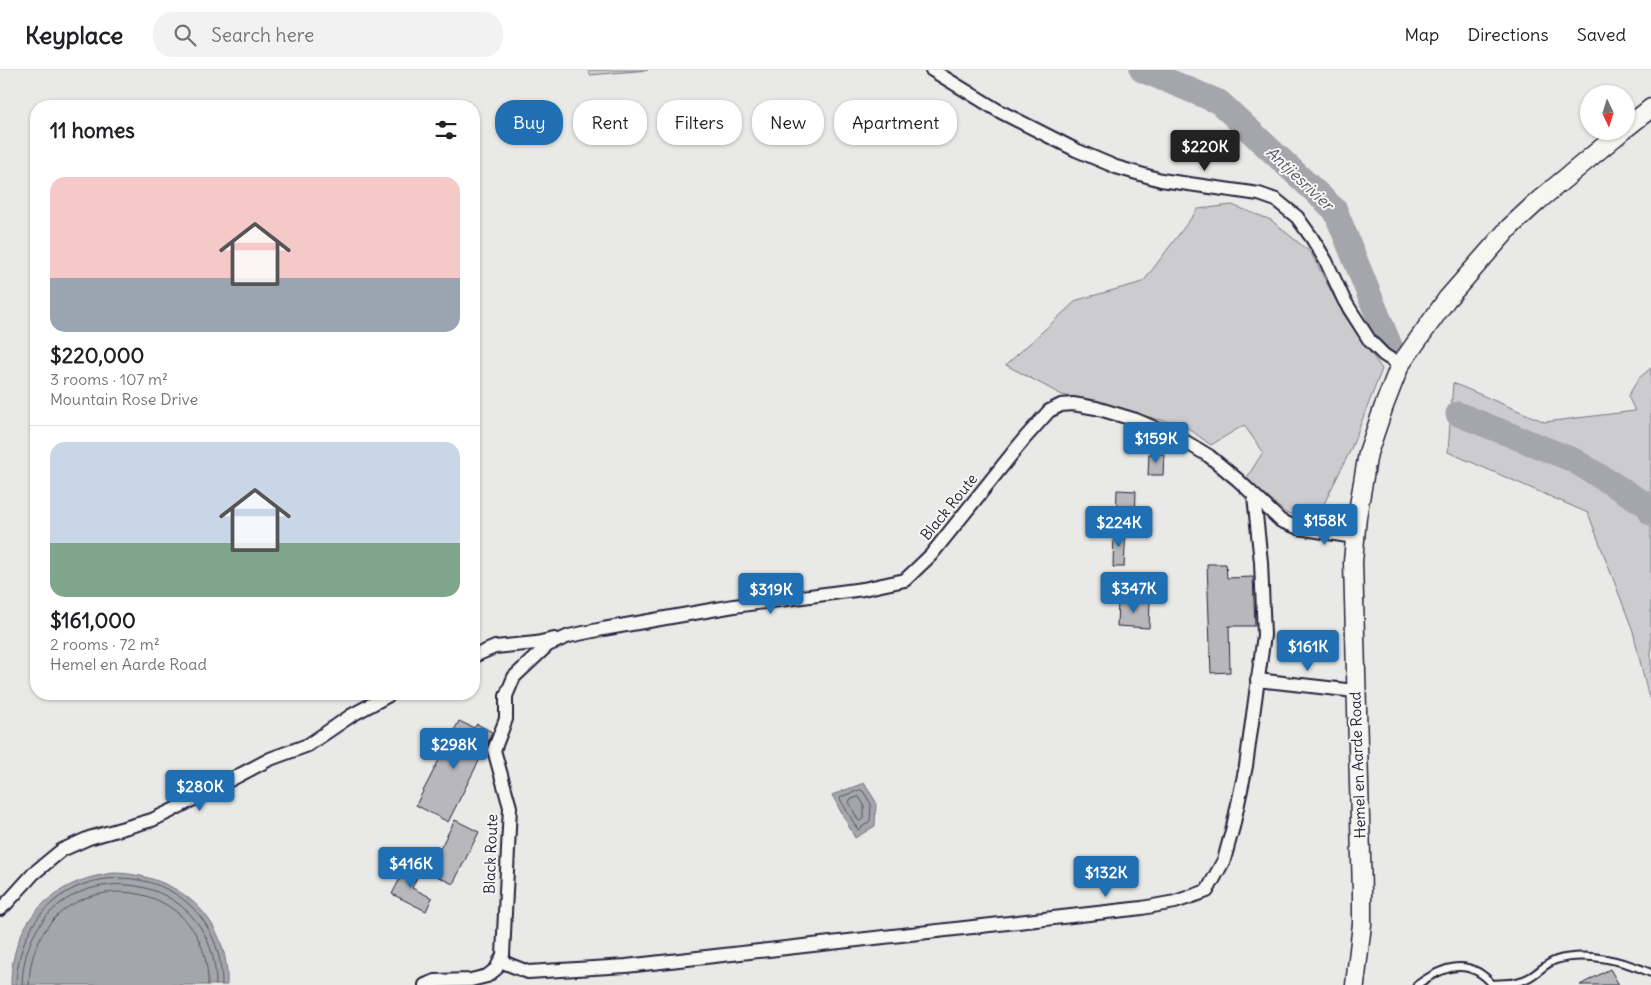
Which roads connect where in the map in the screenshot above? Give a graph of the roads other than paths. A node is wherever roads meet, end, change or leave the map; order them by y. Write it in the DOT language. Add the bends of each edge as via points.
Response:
graph roads {
  1 [pos="932,70"];
  2 [pos="1651,108"];
  3 [pos="1635,121"];
  4 [pos="1611,140"];
  5 [pos="1400,365"];
  6 [pos="1254,496"];
  7 [pos="1354,537"];
  8 [pos="569,636"];
  9 [pos="480,653"];
  10 [pos="1257,680"];
  11 [pos="1355,691"];
  12 [pos="380,700"];
  13 [pos="0,909"];
  14 [pos="500,961"];
  15 [pos="1651,973"];
  16 [pos="425,985"];
  17 [pos="1355,985"];
  18 [pos="1417,985"];
  19 [pos="1492,985"];
  1 -- 5 [label="street" via="999,111 1116,167 1161,180 1259,194 1276,200 1297,217 1312,238 1370,342"];
  2 -- 3 [label="main road"];
  4 -- 5 [label="main road, Hemel en Aarde Road" via="1510,227 1447,299"];
  5 -- 7 [label="main road, Hemel en Aarde Road" via="1368,453"];
  6 -- 7 [label="street, Black Route" via="1281,521 1299,528"];
  6 -- 8 [label="street, Black Route" via="1208,456 1181,439 1096,408 1061,405 1049,411 1024,439 931,555 905,580"];
  6 -- 10 [label="street" via="1264,626"];
  7 -- 11 [label="main road, Hemel en Aarde Road"];
  8 -- 9 [label="street, Black Route" via="495,647"];
  8 -- 14 [label="street, Black Route" via="548,645 514,678 506,696 506,719 494,750 510,807 503,955"];
  10 -- 11 [label="street"];
  10 -- 14 [label="street" via="1246,766 1233,827 1224,860 1207,891 1175,902 1142,908 626,966 528,972"];
  11 -- 17 [label="main road, Hemel en Aarde Road" via="1362,893"];
  12 -- 13 [label="street" via="308,745 270,759 152,820 89,838 62,850 34,873"];
  14 -- 16 [label="street" via="487,976 472,980 435,981"];
  15 -- 19 [label="lane" via="1602,958 1570,957 1546,964 1529,978 1518,982"];
  18 -- 19 [label="lane" via="1437,973 1465,967 1479,971"];
}
